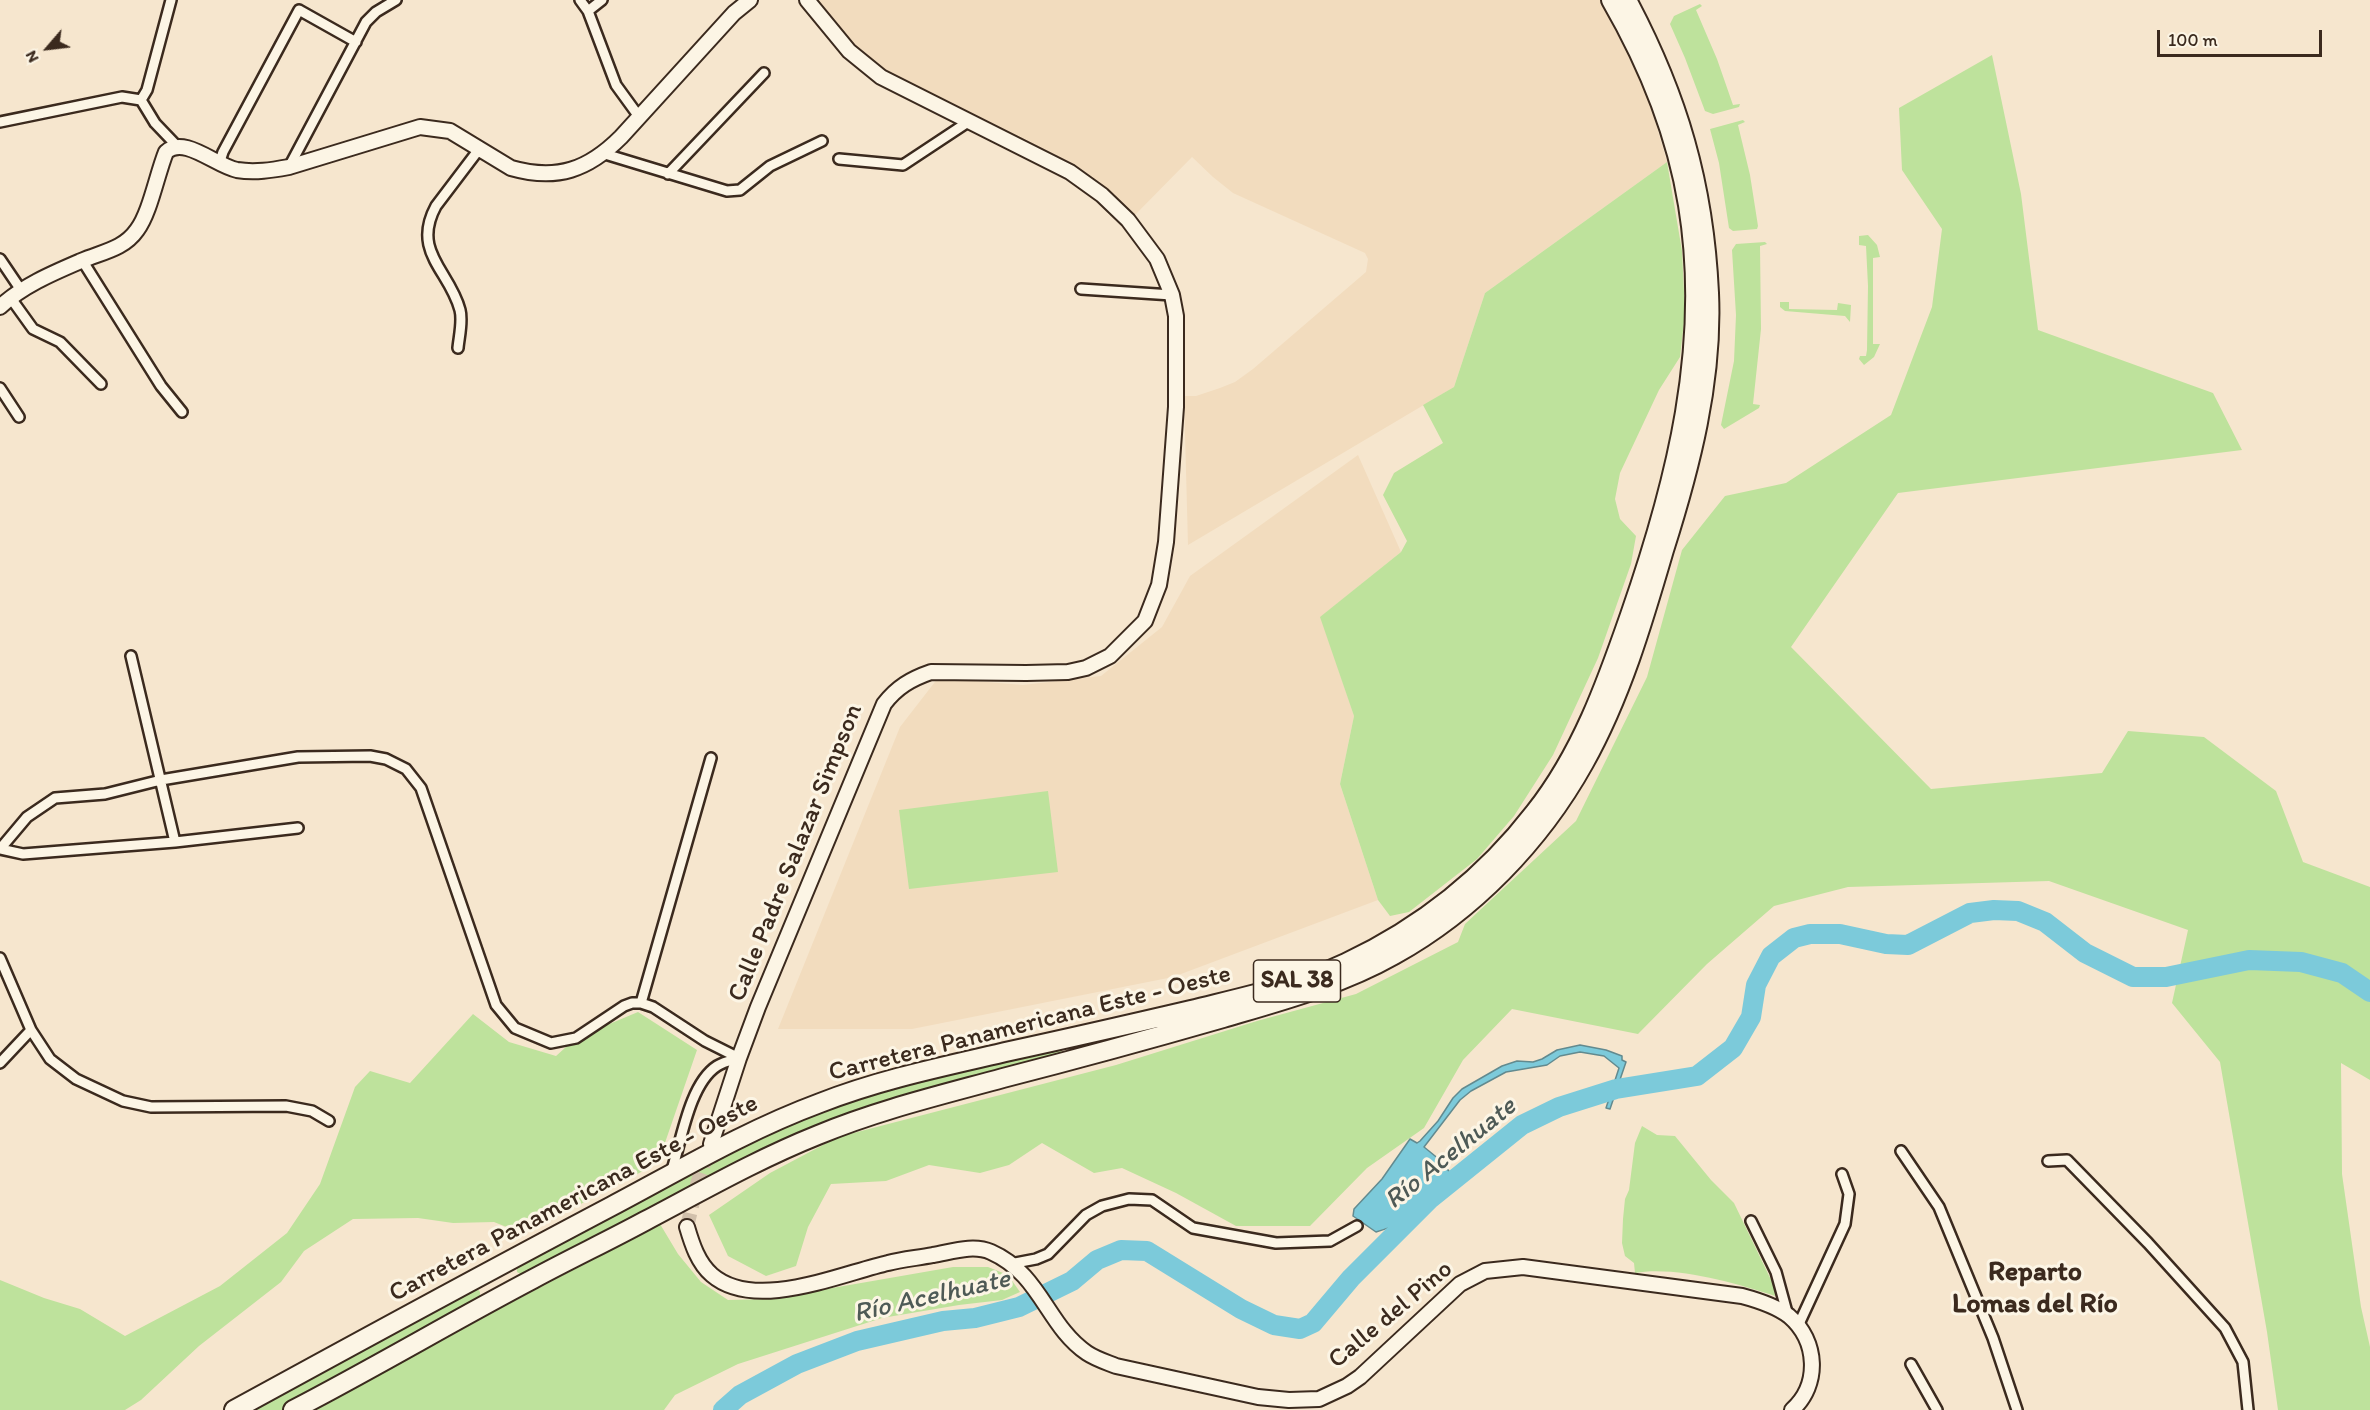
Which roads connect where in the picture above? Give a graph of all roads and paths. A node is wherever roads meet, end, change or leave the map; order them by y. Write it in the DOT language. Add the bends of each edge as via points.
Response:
graph roads {
  1 [pos="171,0"];
  2 [pos="396,0"];
  3 [pos="580,0"];
  4 [pos="602,0"];
  5 [pos="750,0"];
  6 [pos="807,0"];
  7 [pos="1611,0"];
  8 [pos="1627,0"];
  9 [pos="588,10"];
  10 [pos="356,42"];
  11 [pos="764,73"];
  12 [pos="141,100"];
  13 [pos="640,118"];
  14 [pos="0,122"];
  15 [pos="968,122"];
  16 [pos="822,141"];
  17 [pos="177,146"];
  18 [pos="480,148"];
  19 [pos="605,154"];
  20 [pos="839,159"];
  21 [pos="219,164"];
  22 [pos="289,167"];
  23 [pos="668,174"];
  24 [pos="0,259"];
  25 [pos="82,260"];
  26 [pos="1081,288"];
  27 [pos="1172,295"];
  28 [pos="11,298"];
  29 [pos="458,348"];
  30 [pos="101,384"];
  31 [pos="0,388"];
  32 [pos="182,412"];
  33 [pos="19,417"];
  34 [pos="131,656"];
  35 [pos="711,758"];
  36 [pos="161,780"];
  37 [pos="298,828"];
  38 [pos="175,842"];
  39 [pos="0,958"];
  40 [pos="641,1003"];
  41 [pos="31,1030"];
  42 [pos="739,1058"];
  43 [pos="0,1063"];
  44 [pos="329,1121"];
  45 [pos="711,1144"];
  46 [pos="1901,1151"];
  47 [pos="2048,1161"];
  48 [pos="1842,1174"];
  49 [pos="670,1175"];
  50 [pos="1751,1221"];
  51 [pos="1357,1226"];
  52 [pos="687,1227"];
  53 [pos="518,1256"];
  54 [pos="1010,1264"];
  55 [pos="530,1280"];
  56 [pos="469,1281"];
  57 [pos="482,1308"];
  58 [pos="1793,1321"];
  59 [pos="1911,1364"];
  60 [pos="234,1410"];
  61 [pos="293,1410"];
  62 [pos="1792,1410"];
  63 [pos="1937,1410"];
  64 [pos="2017,1410"];
  65 [pos="2248,1410"];
  1 -- 12 [label="street"];
  2 -- 10 [label="street" via="366,22"];
  3 -- 9 [label="street"];
  4 -- 9 [label="street"];
  5 -- 13 [label="main road"];
  6 -- 15 [label="main road, Calle Padre Salazar Simpson" via="865,65"];
  7 -- 49 [label="highway, Carretera Panamericana Este - Oeste / SAL 38" via="1630,33 1664,112 1682,174 1694,262 1692,366 1688,404 1667,495 1641,584 1584,734 1536,811 1492,861 1453,896 1403,932 1328,971 1245,997 888,1080 794,1113"];
  8 -- 55 [label="highway, Carretera Panamericana Este - Oeste / SAL 38" via="1679,115 1701,206 1710,327 1705,379 1674,518 1613,702 1579,771 1526,845 1447,920 1370,968 1279,1002 844,1125 776,1153"];
  9 -- 13 [label="street" via="616,85"];
  10 -- 21 [label="street" via="299,10"];
  10 -- 22 [label="street"];
  11 -- 23 [label="street"];
  12 -- 14 [label="street" via="122,97"];
  12 -- 17 [label="street" via="155,123"];
  13 -- 19 [label="main road"];
  15 -- 20 [label="street" via="903,165"];
  15 -- 27 [label="main road, Calle Padre Salazar Simpson" via="1070,172 1102,195 1149,247"];
  16 -- 23 [label="street" via="770,166 740,190 727,191"];
  17 -- 21 [label="main road" via="187,147"];
  17 -- 25 [label="main road" via="166,152 143,221 129,240"];
  18 -- 19 [label="main road" via="512,168 546,174 563,172"];
  18 -- 22 [label="main road" via="450,131 420,128"];
  18 -- 29 [label="street" via="436,206 427,241 461,313"];
  19 -- 23 [label="street"];
  21 -- 22 [label="main road" via="247,171"];
  24 -- 28 [label="street"];
  25 -- 28 [label="main road"];
  25 -- 32 [label="street" via="161,386"];
  26 -- 27 [label="street"];
  27 -- 42 [label="main road, Calle Padre Salazar Simpson" via="1176,316 1174,429 1166,542 1150,611 1110,656 1086,668 1068,672 932,672 895,690 871,731"];
  28 -- 30 [label="street" via="33,329 60,342"];
  31 -- 33 [label="street"];
  34 -- 36 [label="street"];
  35 -- 40 [label="street"];
  36 -- 38 [label="street"];
  36 -- 38 [label="street" via="105,794 56,798 27,817 0,849 23,854"];
  36 -- 40 [label="street" via="298,757 386,759 406,769 422,788 496,1005 515,1028 552,1043 576,1038 624,1006"];
  37 -- 38 [label="street"];
  39 -- 41 [label="street"];
  40 -- 42 [label="street"];
  41 -- 43 [label="street"];
  41 -- 44 [label="street" via="50,1059 84,1083 123,1101 151,1107 286,1106 312,1111"];
  42 -- 45 [label="main road, Calle Padre Salazar Simpson"];
  42 -- 49 [label="street" via="718,1065 702,1082 688,1113"];
  46 -- 64 [label="street" via="1944,1218 1993,1338"];
  47 -- 65 [label="street" via="2067,1160 2225,1328 2243,1362"];
  48 -- 58 [label="street" via="1849,1194 1845,1224"];
  49 -- 53 [label="highway, Carretera Panamericana Este - Oeste / SAL 38"];
  50 -- 58 [label="street" via="1776,1272"];
  51 -- 54 [label="street" via="1330,1241 1276,1243 1193,1228 1152,1200 1129,1199 1086,1215 1048,1254"];
  52 -- 54 [label="main road" via="692,1245 713,1276 751,1290 784,1289 889,1262 965,1249 990,1251"];
  53 -- 55 [label="highway" via="513,1262 513,1274"];
  53 -- 56 [label="highway, Carretera Panamericana Este - Oeste / SAL 38"];
  54 -- 58 [label="main road, Calle del Pino" via="1027,1277 1062,1327 1086,1352 1116,1366 1258,1397 1289,1400 1319,1399 1347,1386 1460,1284 1500,1268 1523,1267 1742,1296 1765,1303"];
  55 -- 57 [label="highway, Carretera Panamericana Este - Oeste / SAL 38"];
  56 -- 57 [label="highway" via="482,1282 487,1287"];
  56 -- 60 [label="highway, Carretera Panamericana Este - Oeste / SAL 38"];
  57 -- 61 [label="highway, Carretera Panamericana Este - Oeste / SAL 38"];
  58 -- 62 [label="main road" via="1805,1336 1813,1365 1806,1395"];
  59 -- 63 [label="street"];
}
